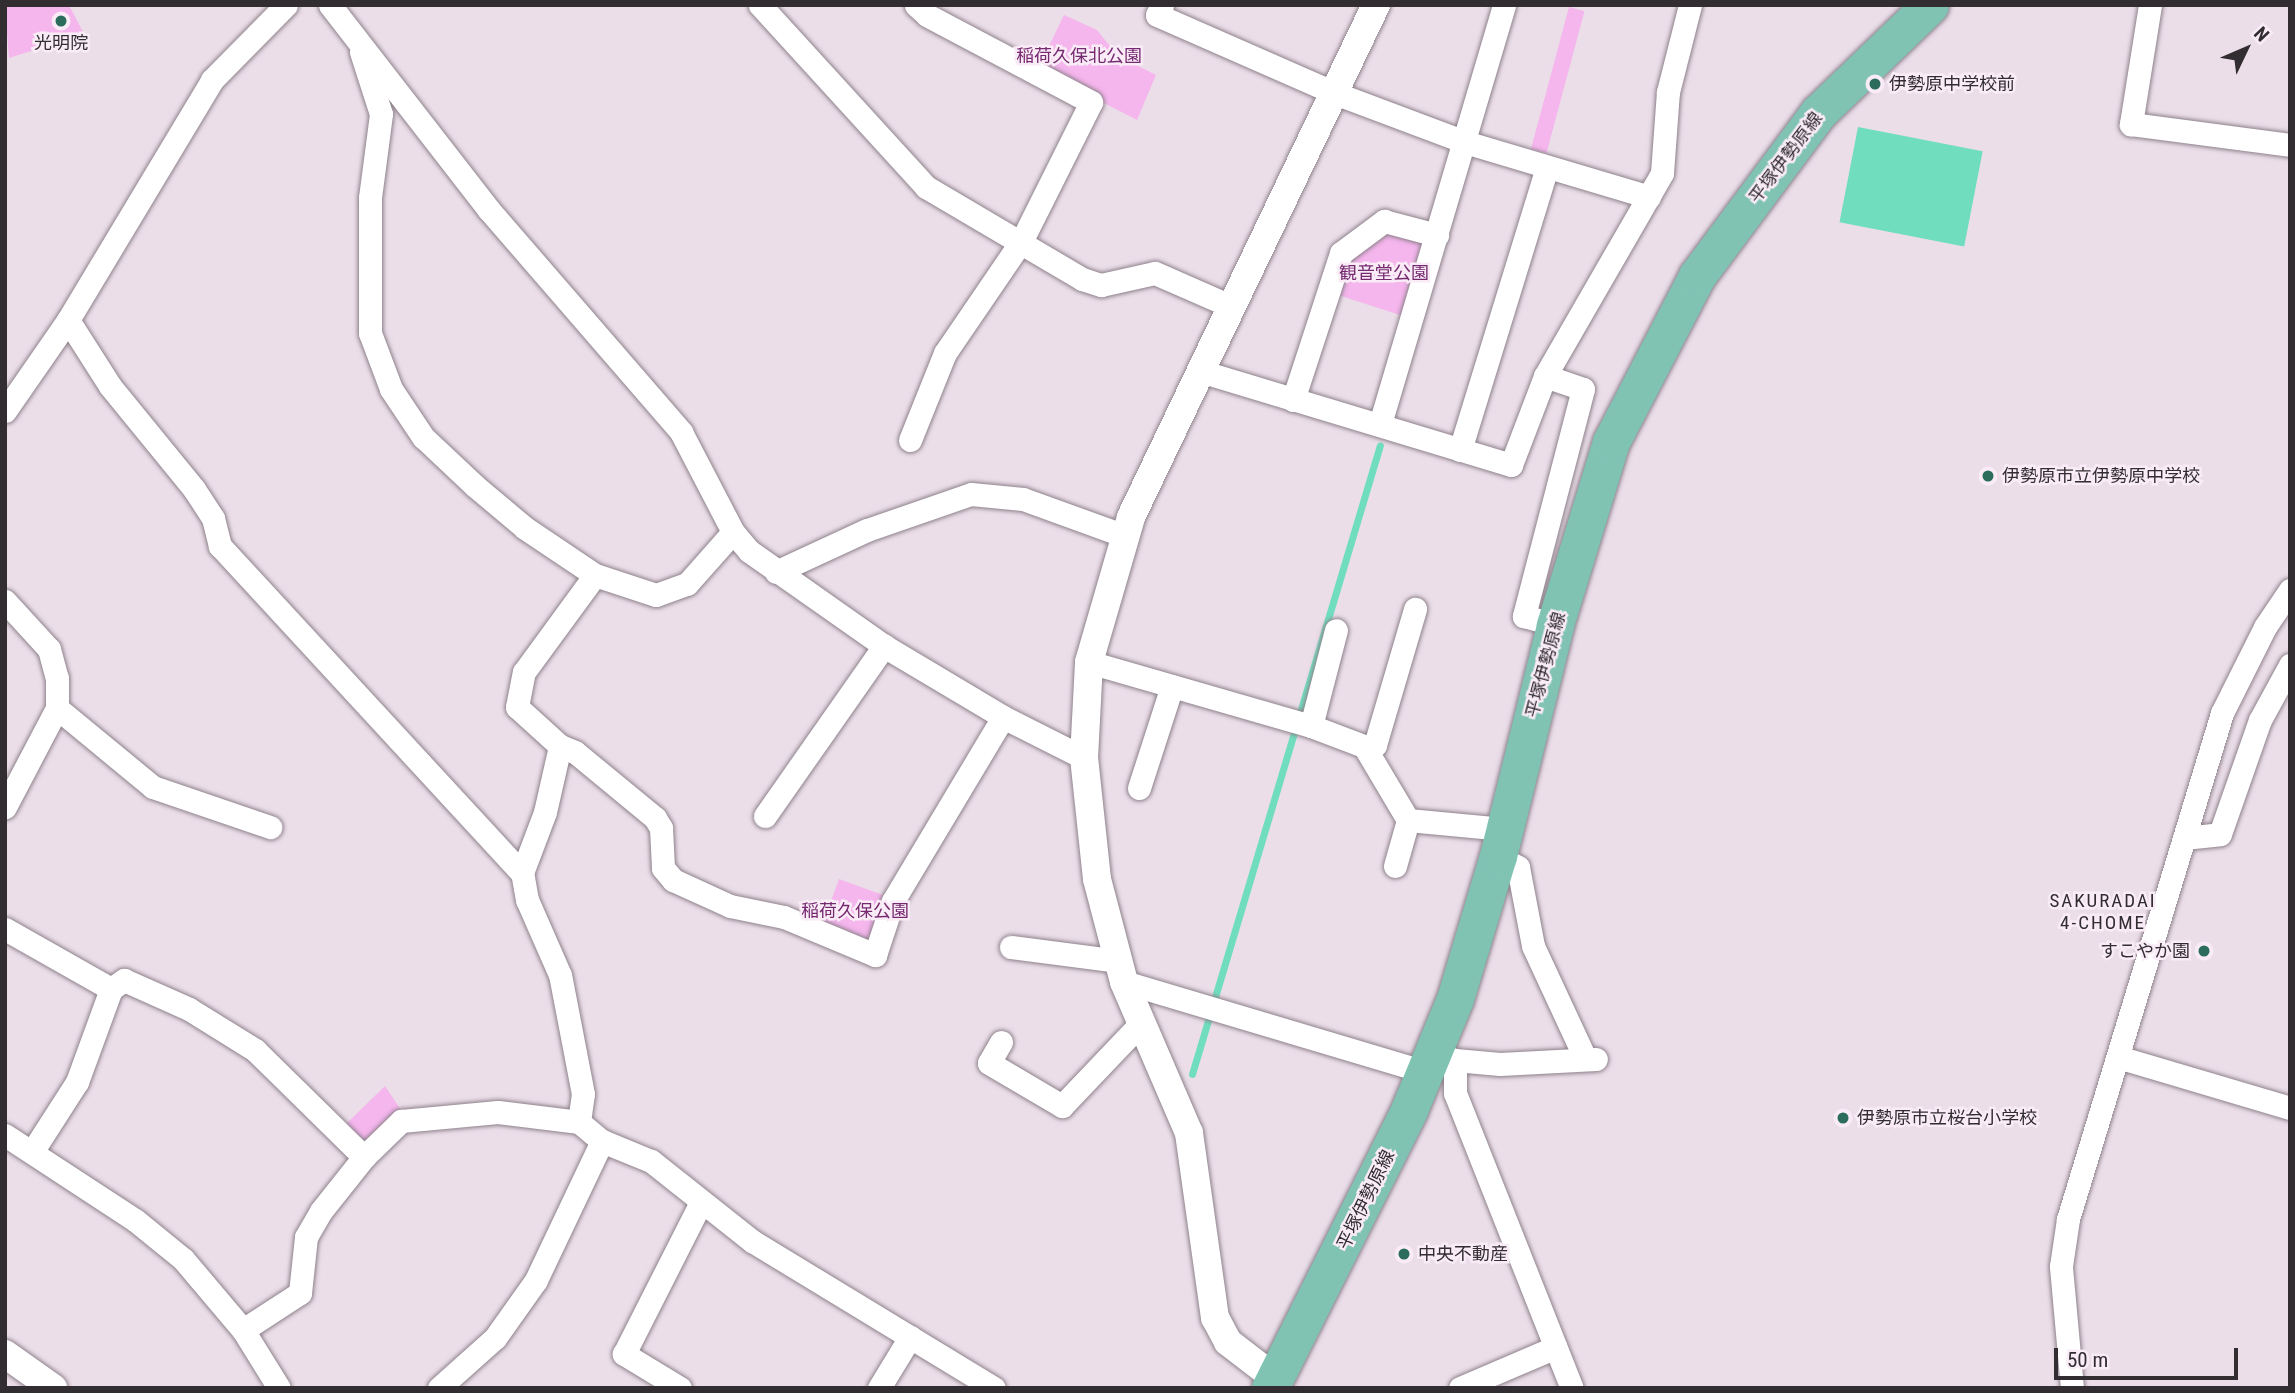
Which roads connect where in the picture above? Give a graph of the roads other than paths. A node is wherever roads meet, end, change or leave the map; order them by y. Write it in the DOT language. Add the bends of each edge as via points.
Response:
graph roads {
  1 [pos="286,5"];
  2 [pos="330,5"];
  3 [pos="760,5"];
  4 [pos="916,5"];
  5 [pos="1162,5"];
  6 [pos="1376,5"];
  7 [pos="1504,5"];
  8 [pos="1690,5"];
  9 [pos="1930,5"];
  10 [pos="2150,5"];
  11 [pos="361,45"];
  12 [pos="1332,92"];
  13 [pos="1465,142"];
  14 [pos="2290,145"];
  15 [pos="1547,167"];
  16 [pos="1649,197"];
  17 [pos="1437,234"];
  18 [pos="1022,240"];
  19 [pos="1230,306"];
  20 [pos="68,320"];
  21 [pos="1200,371"];
  22 [pos="1545,376"];
  23 [pos="1293,400"];
  24 [pos="5,411"];
  25 [pos="1380,424"];
  26 [pos="910,440"];
  27 [pos="1460,450"];
  28 [pos="733,532"];
  29 [pos="1125,536"];
  30 [pos="776,572"];
  31 [pos="595,575"];
  32 [pos="2290,590"];
  33 [pos="5,601"];
  34 [pos="1415,608"];
  35 [pos="1555,625"];
  36 [pos="1336,630"];
  37 [pos="884,646"];
  38 [pos="1089,662"];
  39 [pos="2290,665"];
  40 [pos="1172,685"];
  41 [pos="57,708"];
  42 [pos="1003,717"];
  43 [pos="1311,726"];
  44 [pos="560,746"];
  45 [pos="1368,752"];
  46 [pos="1084,758"];
  47 [pos="1139,788"];
  48 [pos="5,807"];
  49 [pos="765,816"];
  50 [pos="1408,820"];
  51 [pos="270,827"];
  52 [pos="2184,838"];
  53 [pos="1501,842"];
  54 [pos="1395,866"];
  55 [pos="522,873"];
  56 [pos="5,929"];
  57 [pos="1011,947"];
  58 [pos="1121,972"];
  59 [pos="111,989"];
  60 [pos="1141,1024"];
  61 [pos="1001,1042"];
  62 [pos="2118,1057"];
  63 [pos="1438,1061"];
  64 [pos="2290,1108"];
  65 [pos="579,1122"];
  66 [pos="5,1135"];
  67 [pos="602,1141"];
  68 [pos="32,1152"];
  69 [pos="364,1157"];
  70 [pos="701,1202"];
  71 [pos="243,1330"];
  72 [pos="910,1338"];
  73 [pos="1556,1347"];
  74 [pos="5,1353"];
  75 [pos="1273,1384"];
  76 [pos="53,1388"];
  77 [pos="279,1388"];
  78 [pos="439,1388"];
  79 [pos="680,1388"];
  80 [pos="879,1388"];
  81 [pos="994,1388"];
  82 [pos="1460,1388"];
  83 [pos="1572,1388"];
  84 [pos="2072,1388"];
  1 -- 20 [label="street" via="212,80"];
  2 -- 11 [label="street"];
  3 -- 18 [label="street" via="926,187"];
  4 -- 18 [label="street" via="926,15 1091,102"];
  5 -- 12 [label="street" via="1157,15"];
  6 -- 12 [label="street"];
  7 -- 13 [label="street"];
  8 -- 16 [label="street" via="1668,92 1662,173"];
  9 -- 35 [label="main road, 平塚伊勢原線" via="1819,112 1697,276 1611,442"];
  10 -- 14 [label="street" via="2131,124"];
  11 -- 28 [label="street" via="489,210 681,432"];
  11 -- 31 [label="street" via="362,64 381,114 370,198 370,333 391,389 423,438 475,486 525,528"];
  12 -- 13 [label="street"];
  12 -- 19 [label="street"];
  13 -- 15 [label="street"];
  13 -- 17 [label="street"];
  15 -- 16 [label="street"];
  15 -- 27 [label="street"];
  16 -- 22 [label="street"];
  17 -- 23 [label="street" via="1384,220 1341,253"];
  17 -- 25 [label="street"];
  18 -- 19 [label="street" via="1082,279 1101,285 1155,273"];
  18 -- 26 [label="street" via="945,352"];
  19 -- 21 [label="street"];
  20 -- 24 [label="street"];
  20 -- 55 [label="street" via="110,386 194,489 213,518 220,546"];
  21 -- 23 [label="street"];
  21 -- 29 [label="street"];
  22 -- 27 [label="street" via="1511,465"];
  22 -- 35 [label="street" via="1583,389 1524,616"];
  23 -- 25 [label="street"];
  25 -- 27 [label="street"];
  28 -- 30 [label="street"];
  28 -- 31 [label="street" via="687,584 656,595"];
  29 -- 30 [label="street" via="1023,499 971,494 867,530"];
  29 -- 38 [label="street"];
  30 -- 37 [label="street"];
  31 -- 44 [label="street" via="524,672 517,707"];
  32 -- 52 [label="street" via="2265,627 2222,713"];
  33 -- 41 [label="street" via="49,649 57,678"];
  34 -- 45 [label="street" via="1375,746"];
  35 -- 53 [label="main road, 平塚伊勢原線"];
  36 -- 43 [label="street"];
  37 -- 42 [label="street"];
  37 -- 49 [label="street"];
  38 -- 40 [label="street"];
  38 -- 46 [label="street"];
  39 -- 52 [label="street" via="2260,720 2220,834"];
  40 -- 43 [label="street"];
  40 -- 47 [label="street"];
  41 -- 48 [label="street"];
  41 -- 51 [label="street" via="153,787"];
  42 -- 44 [label="street" via="893,901 875,955 784,917 730,906 673,880 663,868 661,828 655,818 575,752"];
  42 -- 46 [label="street"];
  43 -- 45 [label="street" via="1364,746"];
  44 -- 55 [label="street" via="545,812"];
  45 -- 50 [label="street"];
  46 -- 58 [label="street" via="1097,879"];
  50 -- 53 [label="street"];
  50 -- 54 [label="street"];
  52 -- 62 [label="street"];
  53 -- 63 [label="main road, 平塚伊勢原線"];
  53 -- 63 [label="street" via="1518,867 1533,946 1591,1058 1500,1064"];
  55 -- 65 [label="street" via="527,900 560,975 583,1094"];
  56 -- 59 [label="street"];
  57 -- 58 [label="street"];
  58 -- 60 [label="street"];
  58 -- 63 [label="street"];
  59 -- 68 [label="street" via="77,1082"];
  59 -- 69 [label="street" via="124,980 189,1009 255,1050"];
  60 -- 61 [label="street" via="1062,1106 986,1067"];
  60 -- 75 [label="street" via="1189,1133 1215,1318 1228,1342"];
  62 -- 64 [label="street"];
  62 -- 84 [label="street" via="2068,1219 2061,1266"];
  63 -- 73 [label="street" via="1455,1093"];
  63 -- 75 [label="main road, 平塚伊勢原線"];
  65 -- 67 [label="street"];
  65 -- 69 [label="street" via="498,1112 401,1121"];
  66 -- 68 [label="street"];
  67 -- 70 [label="street" via="651,1161"];
  67 -- 78 [label="street" via="536,1280 495,1338"];
  68 -- 71 [label="street" via="135,1220 183,1259"];
  69 -- 71 [label="street" via="306,1237 300,1293"];
  70 -- 72 [label="street" via="752,1241"];
  70 -- 79 [label="street" via="624,1354"];
  71 -- 77 [label="street"];
  72 -- 80 [label="street"];
  72 -- 81 [label="street"];
  73 -- 82 [label="street"];
  73 -- 83 [label="street"];
  74 -- 76 [label="street"];
}
